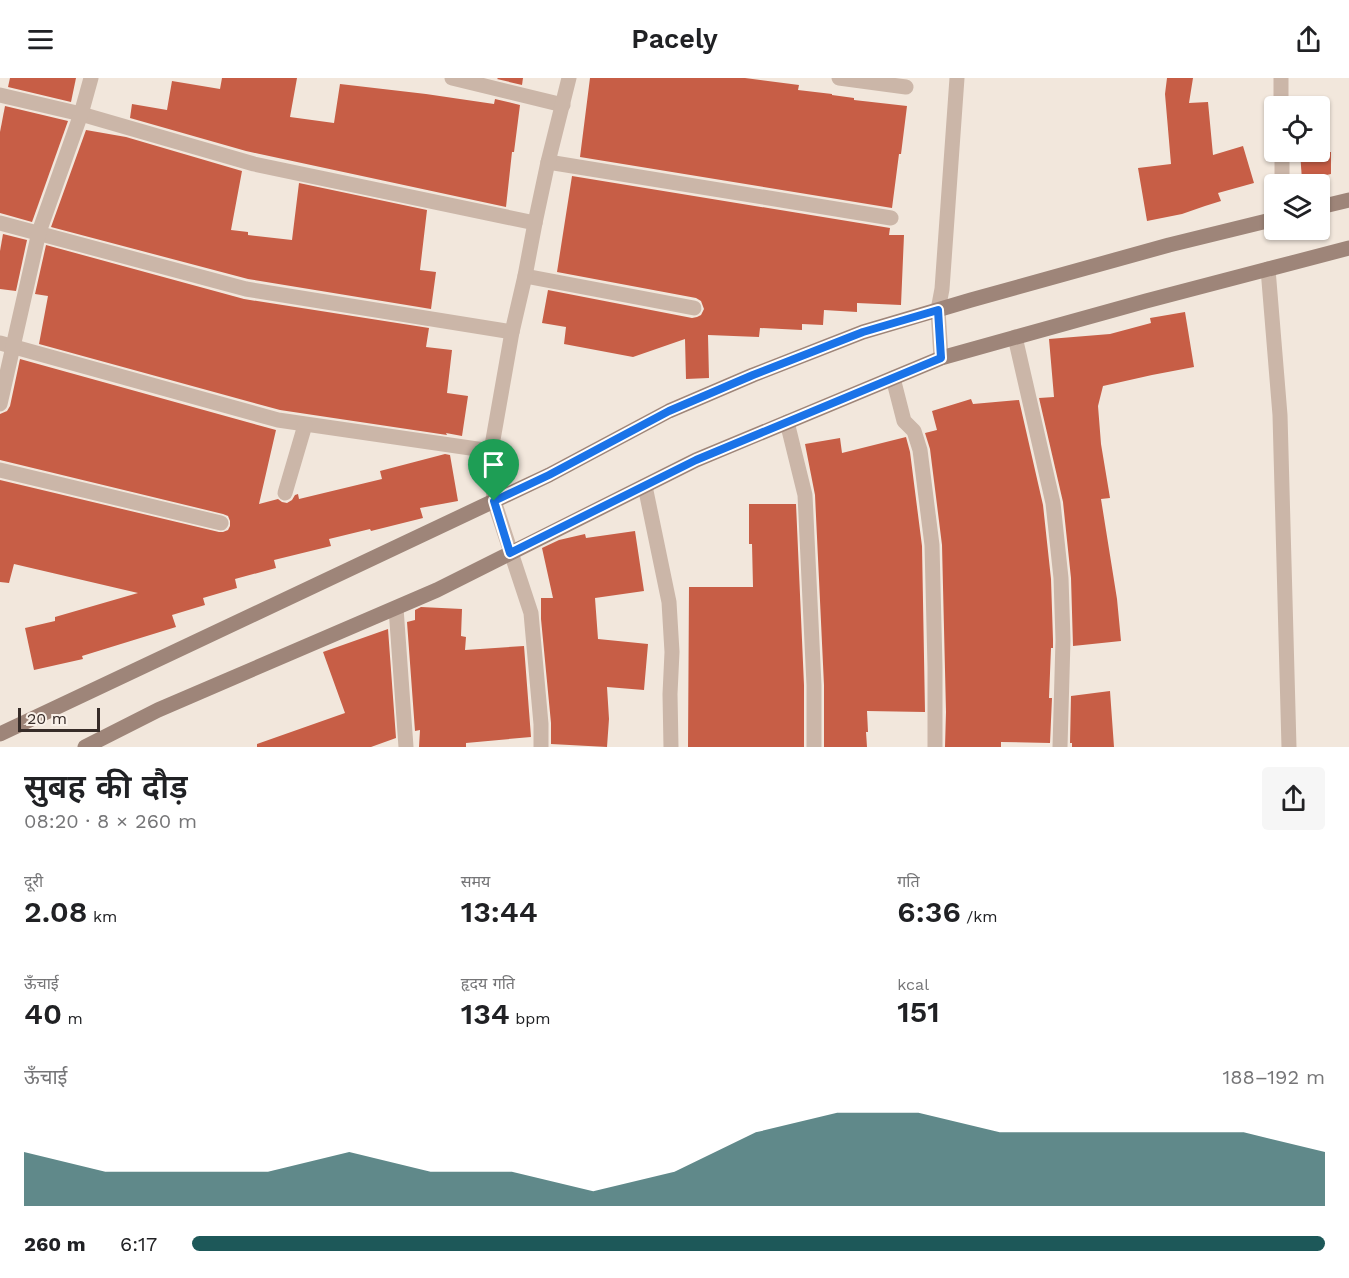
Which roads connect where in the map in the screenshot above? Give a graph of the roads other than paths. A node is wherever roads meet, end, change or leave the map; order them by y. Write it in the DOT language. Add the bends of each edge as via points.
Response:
graph roads {
  1 [pos="91,78"];
  2 [pos="452,78"];
  3 [pos="569,78"];
  4 [pos="839,78"];
  5 [pos="957,78"];
  6 [pos="1281,78"];
  7 [pos="906,87"];
  8 [pos="0,95"];
  9 [pos="1281,96"];
  10 [pos="563,105"];
  11 [pos="81,114"];
  12 [pos="548,162"];
  13 [pos="1349,200"];
  14 [pos="1330,205"];
  15 [pos="891,218"];
  16 [pos="1264,222"];
  17 [pos="0,223"];
  18 [pos="535,223"];
  19 [pos="39,232"];
  20 [pos="1349,248"];
  21 [pos="1268,269"];
  22 [pos="525,276"];
  23 [pos="694,308"];
  24 [pos="938,310"];
  25 [pos="512,332"];
  26 [pos="1015,337"];
  27 [pos="7,344"];
  28 [pos="941,358"];
  29 [pos="893,378"];
  30 [pos="0,404"];
  31 [pos="787,422"];
  32 [pos="305,425"];
  33 [pos="491,451"];
  34 [pos="0,470"];
  35 [pos="645,486"];
  36 [pos="285,493"];
  37 [pos="494,501"];
  38 [pos="220,523"];
  39 [pos="510,553"];
  40 [pos="396,608"];
  41 [pos="0,734"];
  42 [pos="85,747"];
  43 [pos="406,747"];
  44 [pos="541,747"];
  45 [pos="671,747"];
  46 [pos="814,747"];
  47 [pos="934,747"];
  48 [pos="1060,747"];
  49 [pos="1288,747"];
  1 -- 11 [label="street"];
  2 -- 10 [label="street"];
  3 -- 10 [label="street"];
  4 -- 7 [label="street"];
  5 -- 24 [label="street"];
  6 -- 9 [label="street"];
  8 -- 11 [label="street"];
  10 -- 12 [label="street"];
  11 -- 18 [label="street" via="254,164"];
  11 -- 19 [label="street"];
  12 -- 15 [label="street"];
  12 -- 18 [label="street"];
  13 -- 14 [label="main road"];
  16 -- 24 [label="main road"];
  17 -- 19 [label="street"];
  18 -- 22 [label="street"];
  19 -- 25 [label="street" via="246,289"];
  19 -- 27 [label="street"];
  20 -- 21 [label="main road"];
  21 -- 26 [label="main road"];
  21 -- 49 [label="street" via="1280,415"];
  22 -- 23 [label="street"];
  22 -- 25 [label="street"];
  24 -- 28 [label="street"];
  24 -- 37 [label="main road" via="863,332 669,411"];
  25 -- 33 [label="street"];
  26 -- 28 [label="main road"];
  26 -- 48 [label="street" via="1053,503 1059,556 1064,640"];
  27 -- 30 [label="street"];
  27 -- 32 [label="street" via="249,413"];
  28 -- 29 [label="main road"];
  29 -- 31 [label="main road"];
  29 -- 47 [label="street" via="904,421 914,431 920,450 932,545"];
  31 -- 35 [label="main road"];
  31 -- 46 [label="street" via="805,495"];
  32 -- 33 [label="street"];
  32 -- 36 [label="street"];
  33 -- 37 [label="street"];
  34 -- 38 [label="street"];
  35 -- 39 [label="main road"];
  35 -- 45 [label="street" via="669,602"];
  37 -- 39 [label="street"];
  37 -- 41 [label="main road"];
  39 -- 40 [label="main road"];
  39 -- 44 [label="street" via="531,614"];
  40 -- 42 [label="main road" via="158,710"];
  40 -- 43 [label="street"];
}
